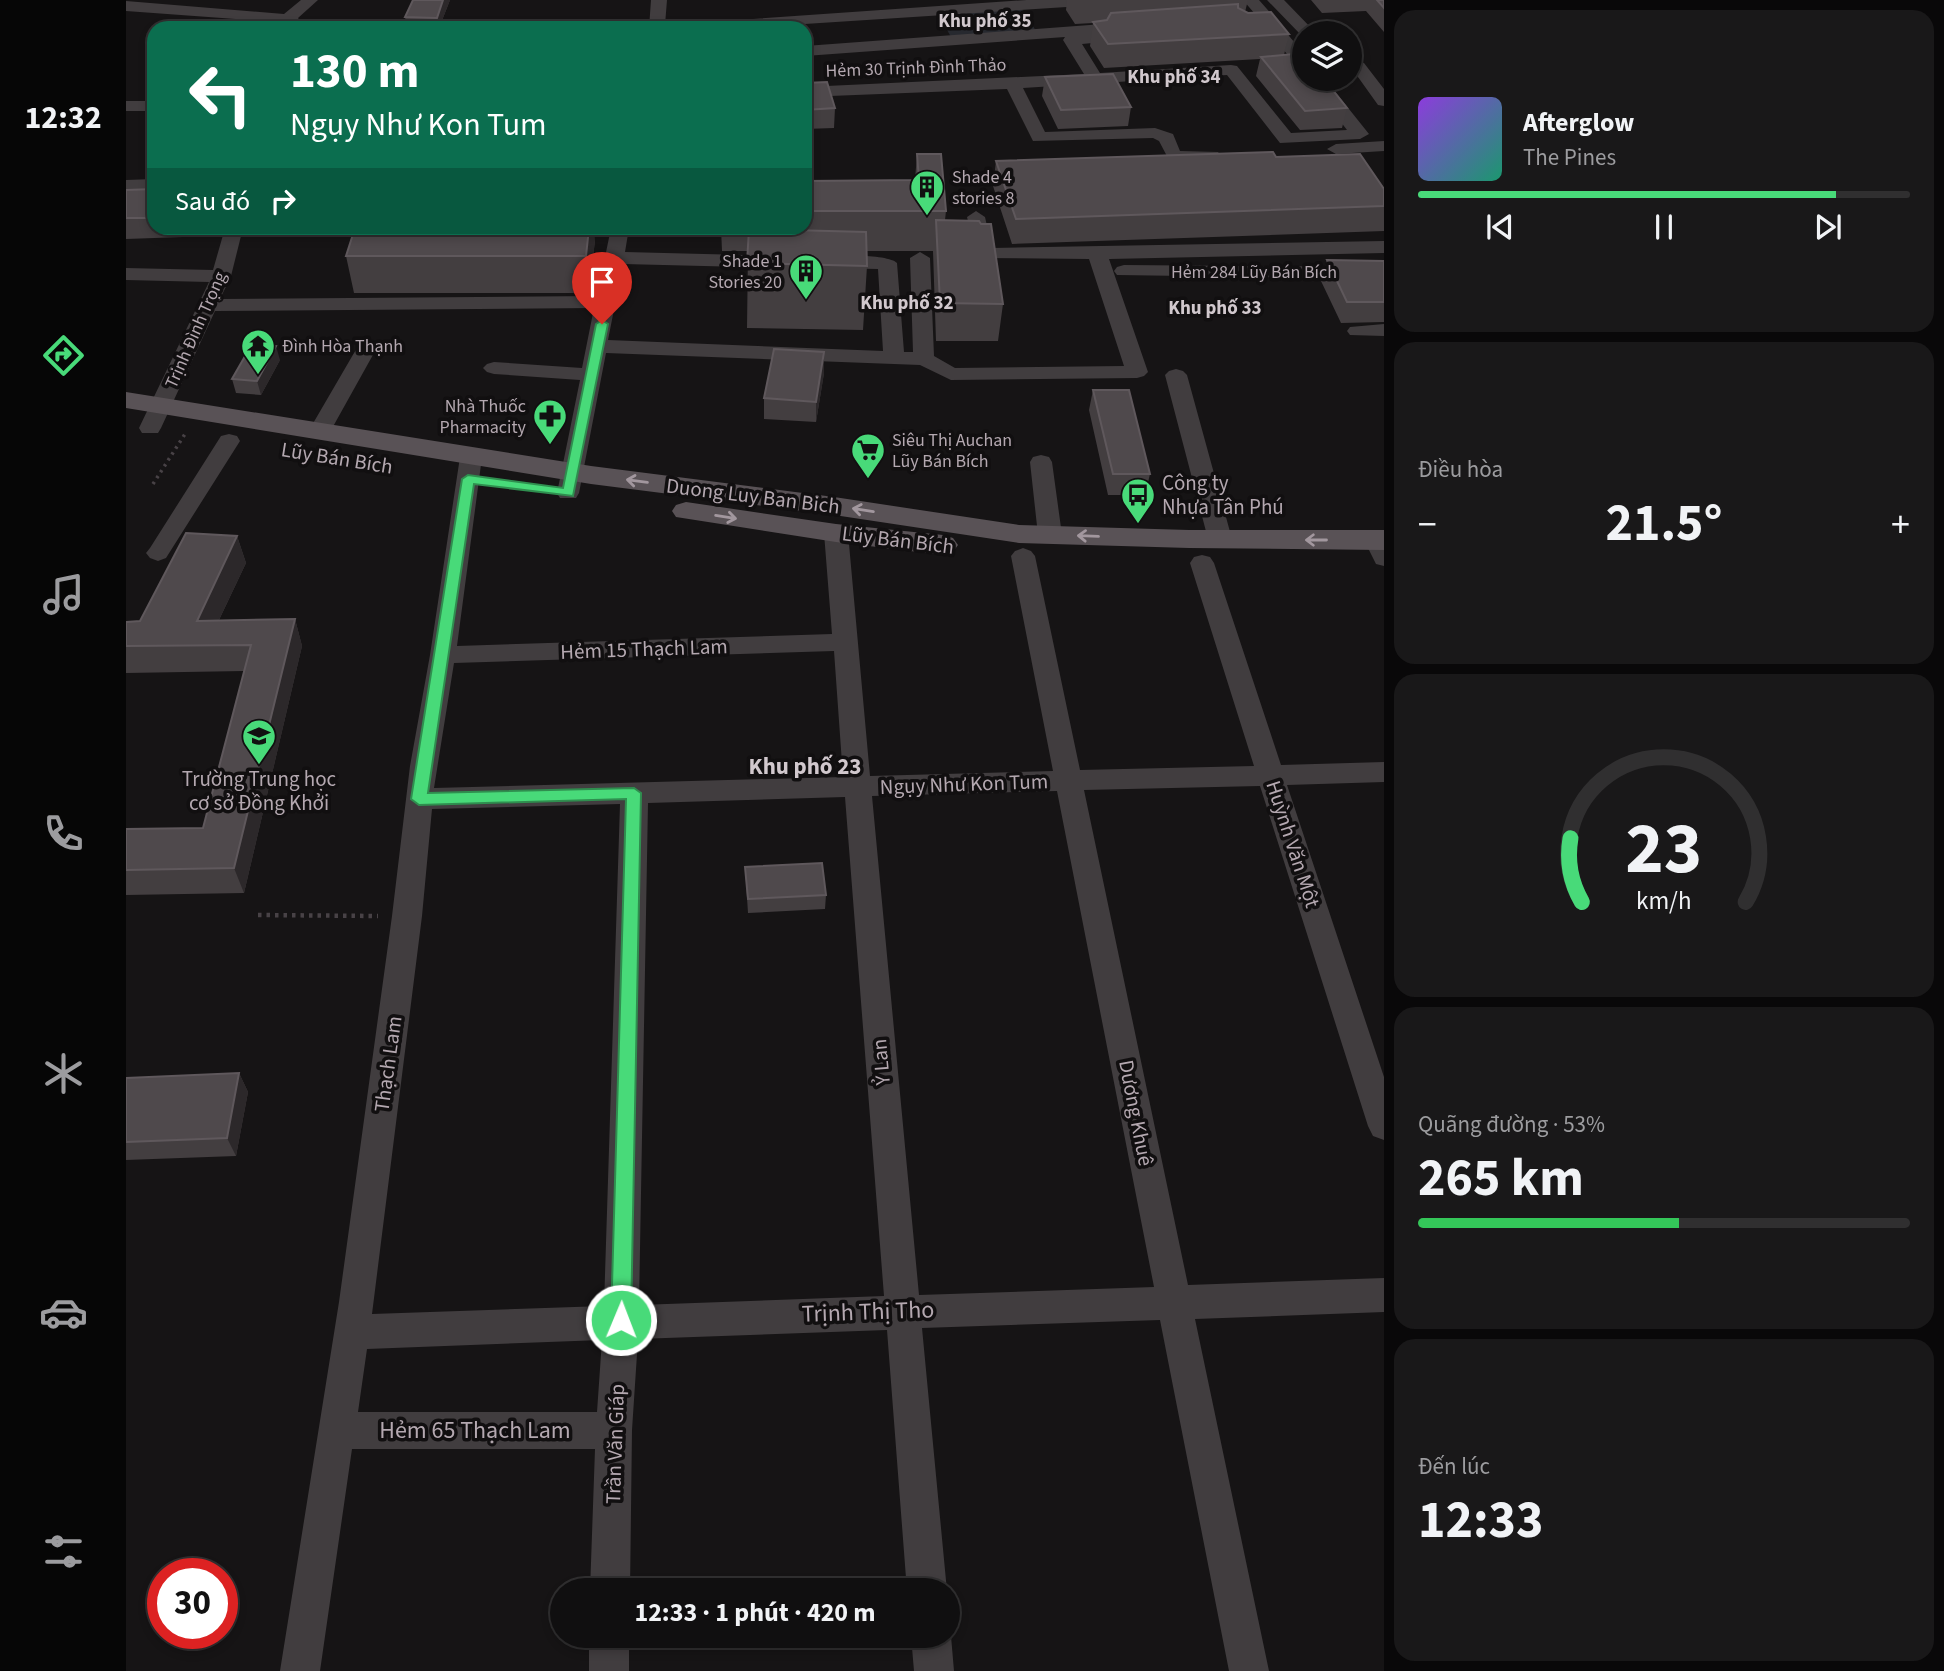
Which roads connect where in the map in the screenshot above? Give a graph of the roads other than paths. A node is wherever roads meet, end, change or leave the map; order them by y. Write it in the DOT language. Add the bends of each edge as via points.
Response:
graph roads {
  1 [pos="310,0"];
  2 [pos="659,0"];
  3 [pos="983,0"];
  4 [pos="1098,0"];
  5 [pos="1251,0"];
  6 [pos="1275,0"];
  7 [pos="1024,5"];
  8 [pos="126,6"];
  9 [pos="931,11"];
  10 [pos="272,21"];
  11 [pos="294,21"];
  12 [pos="661,21"];
  13 [pos="724,21"];
  14 [pos="752,21"];
  15 [pos="1296,21"];
  16 [pos="1043,34"];
  17 [pos="946,41"];
  18 [pos="1292,48"];
  19 [pos="812,51"];
  20 [pos="1292,65"];
  21 [pos="1280,66"];
  22 [pos="1255,68"];
  23 [pos="1231,70"];
  24 [pos="1362,70"];
  25 [pos="1095,79"];
  26 [pos="1021,83"];
  27 [pos="1327,91"];
  28 [pos="812,92"];
  29 [pos="1384,101"];
  30 [pos="126,106"];
  31 [pos="147,106"];
  32 [pos="1372,142"];
  33 [pos="1278,152"];
  34 [pos="1225,155"];
  35 [pos="147,184"];
  36 [pos="126,185"];
  37 [pos="976,217"];
  38 [pos="232,235"];
  39 [pos="619,235"];
  40 [pos="1384,247"];
  41 [pos="1097,253"];
  42 [pos="614,258"];
  43 [pos="920,258"];
  44 [pos="1124,271"];
  45 [pos="1384,273"];
  46 [pos="126,274"];
  47 [pos="221,276"];
  48 [pos="607,302"];
  49 [pos="208,305"];
  50 [pos="1384,330"];
  51 [pos="1357,331"];
  52 [pos="597,349"];
  53 [pos="363,353"];
  54 [pos="894,358"];
  55 [pos="750,359"];
  56 [pos="924,359"];
  57 [pos="494,368"];
  58 [pos="593,375"];
  59 [pos="1176,375"];
  60 [pos="126,400"];
  61 [pos="146,420"];
  62 [pos="319,432"];
  63 [pos="229,441"];
  64 [pos="1041,463"];
  65 [pos="470,468"];
  66 [pos="571,483"];
  67 [pos="836,533"];
  68 [pos="1050,535"];
  69 [pos="1220,540"];
  70 [pos="1382,550"];
  71 [pos="158,553"];
  72 [pos="1023,555"];
  73 [pos="1202,563"];
  74 [pos="845,642"];
  75 [pos="443,655"];
  76 [pos="1384,772"];
  77 [pos="1271,775"];
  78 [pos="1069,781"];
  79 [pos="858,787"];
  80 [pos="634,793"];
  81 [pos="419,799"];
  82 [pos="1384,1126"];
  83 [pos="1384,1295"];
  84 [pos="1174,1303"];
  85 [pos="903,1311"];
  86 [pos="621,1320"];
  87 [pos="352,1332"];
  88 [pos="614,1430"];
  89 [pos="337,1431"];
  90 [pos="610,1578"];
  91 [pos="926,1578"];
  92 [pos="609,1648"];
  93 [pos="932,1648"];
  94 [pos="300,1671"];
  95 [pos="608,1671"];
  96 [pos="934,1671"];
  97 [pos="1249,1671"];
  1 -- 11 [label="street"];
  2 -- 12 [label="street"];
  3 -- 13 [label="street"];
  4 -- 7 [label="street"];
  5 -- 18 [label="street" via="1267,18 1217,26 1274,28"];
  6 -- 15 [label="street"];
  7 -- 9 [label="street"];
  7 -- 16 [label="street"];
  8 -- 10 [label="street"];
  9 -- 14 [label="street"];
  9 -- 17 [label="street"];
  16 -- 17 [label="street"];
  16 -- 25 [label="street" via="1144,31 1071,40"];
  17 -- 19 [label="street"];
  20 -- 21 [label="street"];
  22 -- 23 [label="street, Hẻm 30 Trịnh Đình Thảo"];
  23 -- 25 [label="street, Hẻm 30 Trịnh Đình Thảo"];
  23 -- 32 [label="street" via="1286,139"];
  24 -- 29 [label="street"];
  25 -- 26 [label="street, Hẻm 30 Trịnh Đình Thảo"];
  26 -- 28 [label="street, Hẻm 30 Trịnh Đình Thảo"];
  26 -- 34 [label="street" via="1039,137 1155,133 1167,138 1175,156"];
  27 -- 32 [label="street"];
  30 -- 31 [label="street"];
  32 -- 33 [label="street"];
  35 -- 36 [label="street"];
  37 -- 41 [label="street" via="984,254"];
  38 -- 47 [label="street, Trịnh Đình Trọng"];
  39 -- 42 [label="street"];
  40 -- 41 [label="street"];
  41 -- 56 [label="street" via="1137,372 951,374"];
  42 -- 48 [label="street"];
  42 -- 54 [label="street" via="887,263"];
  43 -- 56 [label="street"];
  44 -- 45 [label="street, Hẻm 284 Lũy Bán Bích"];
  46 -- 47 [label="street"];
  47 -- 49 [label="street, Trịnh Đình Trọng"];
  48 -- 49 [label="street"];
  48 -- 52 [label="street"];
  49 -- 61 [label="street, Trịnh Đình Trọng"];
  50 -- 51 [label="street"];
  52 -- 54 [label="street"];
  52 -- 55 [label="street"];
  52 -- 58 [label="street"];
  53 -- 62 [label="street"];
  54 -- 56 [label="street"];
  57 -- 58 [label="street"];
  58 -- 66 [label="street"];
  59 -- 69 [label="street"];
  60 -- 61 [label="main road"];
  61 -- 62 [label="main road"];
  61 -- 63 [label="main road, Lũy Bán Bích" via="185,434"];
  62 -- 65 [label="main road"];
  63 -- 65 [label="main road, Lũy Bán Bích"];
  63 -- 71 [label="street"];
  64 -- 68 [label="street"];
  65 -- 66 [label="main road, Lũy Bán Bích"];
  65 -- 75 [label="street, Thạch Lam"];
  66 -- 67 [label="main road, Lũy Bán Bích, one-way"];
  68 -- 66 [label="main road, Duong Luy Ban Bich, one-way" via="834,506"];
  67 -- 72 [label="main road, Lũy Bán Bích"];
  67 -- 74 [label="street, Ỷ Lan"];
  69 -- 68 [label="main road, Duong Luy Ban Bich, one-way"];
  70 -- 69 [label="main road, Duong Luy Ban Bich, one-way"];
  70 -- 73 [label="main road, Lũy Bán Bích"];
  72 -- 73 [label="main road, Lũy Bán Bích"];
  72 -- 78 [label="street, Dương Khuê"];
  73 -- 77 [label="street, Huỳnh Văn Một"];
  74 -- 75 [label="street, Hẻm 15 Thạch Lam"];
  74 -- 79 [label="street, Ỷ Lan"];
  75 -- 81 [label="street, Thạch Lam"];
  76 -- 77 [label="street, Ngụy Như Kon Tum"];
  77 -- 78 [label="street, Ngụy Như Kon Tum"];
  77 -- 82 [label="street, Huỳnh Văn Một"];
  78 -- 79 [label="street, Ngụy Như Kon Tum"];
  78 -- 84 [label="street, Dương Khuê"];
  79 -- 80 [label="street, Ngụy Như Kon Tum"];
  79 -- 85 [label="street, Ỷ Lan"];
  80 -- 81 [label="street, Ngụy Như Kon Tum"];
  80 -- 86 [label="street, Trần Văn Giáp"];
  81 -- 87 [label="street, Thạch Lam"];
  83 -- 84 [label="street, Trịnh Thị Tho"];
  84 -- 85 [label="street, Trịnh Thị Tho"];
  84 -- 97 [label="street, Dương Khuê"];
  85 -- 86 [label="street, Trịnh Thị Tho"];
  85 -- 91 [label="street, Ỷ Lan"];
  86 -- 87 [label="street, Trịnh Thị Tho"];
  86 -- 88 [label="street, Trần Văn Giáp"];
  87 -- 89 [label="street, Thạch Lam"];
  88 -- 89 [label="street, Hẻm 65 Thạch Lam"];
  88 -- 90 [label="street, Trần Văn Giáp"];
  89 -- 94 [label="street, Thạch Lam"];
  92 -- 95 [label="street"];
  93 -- 96 [label="street"];
}
